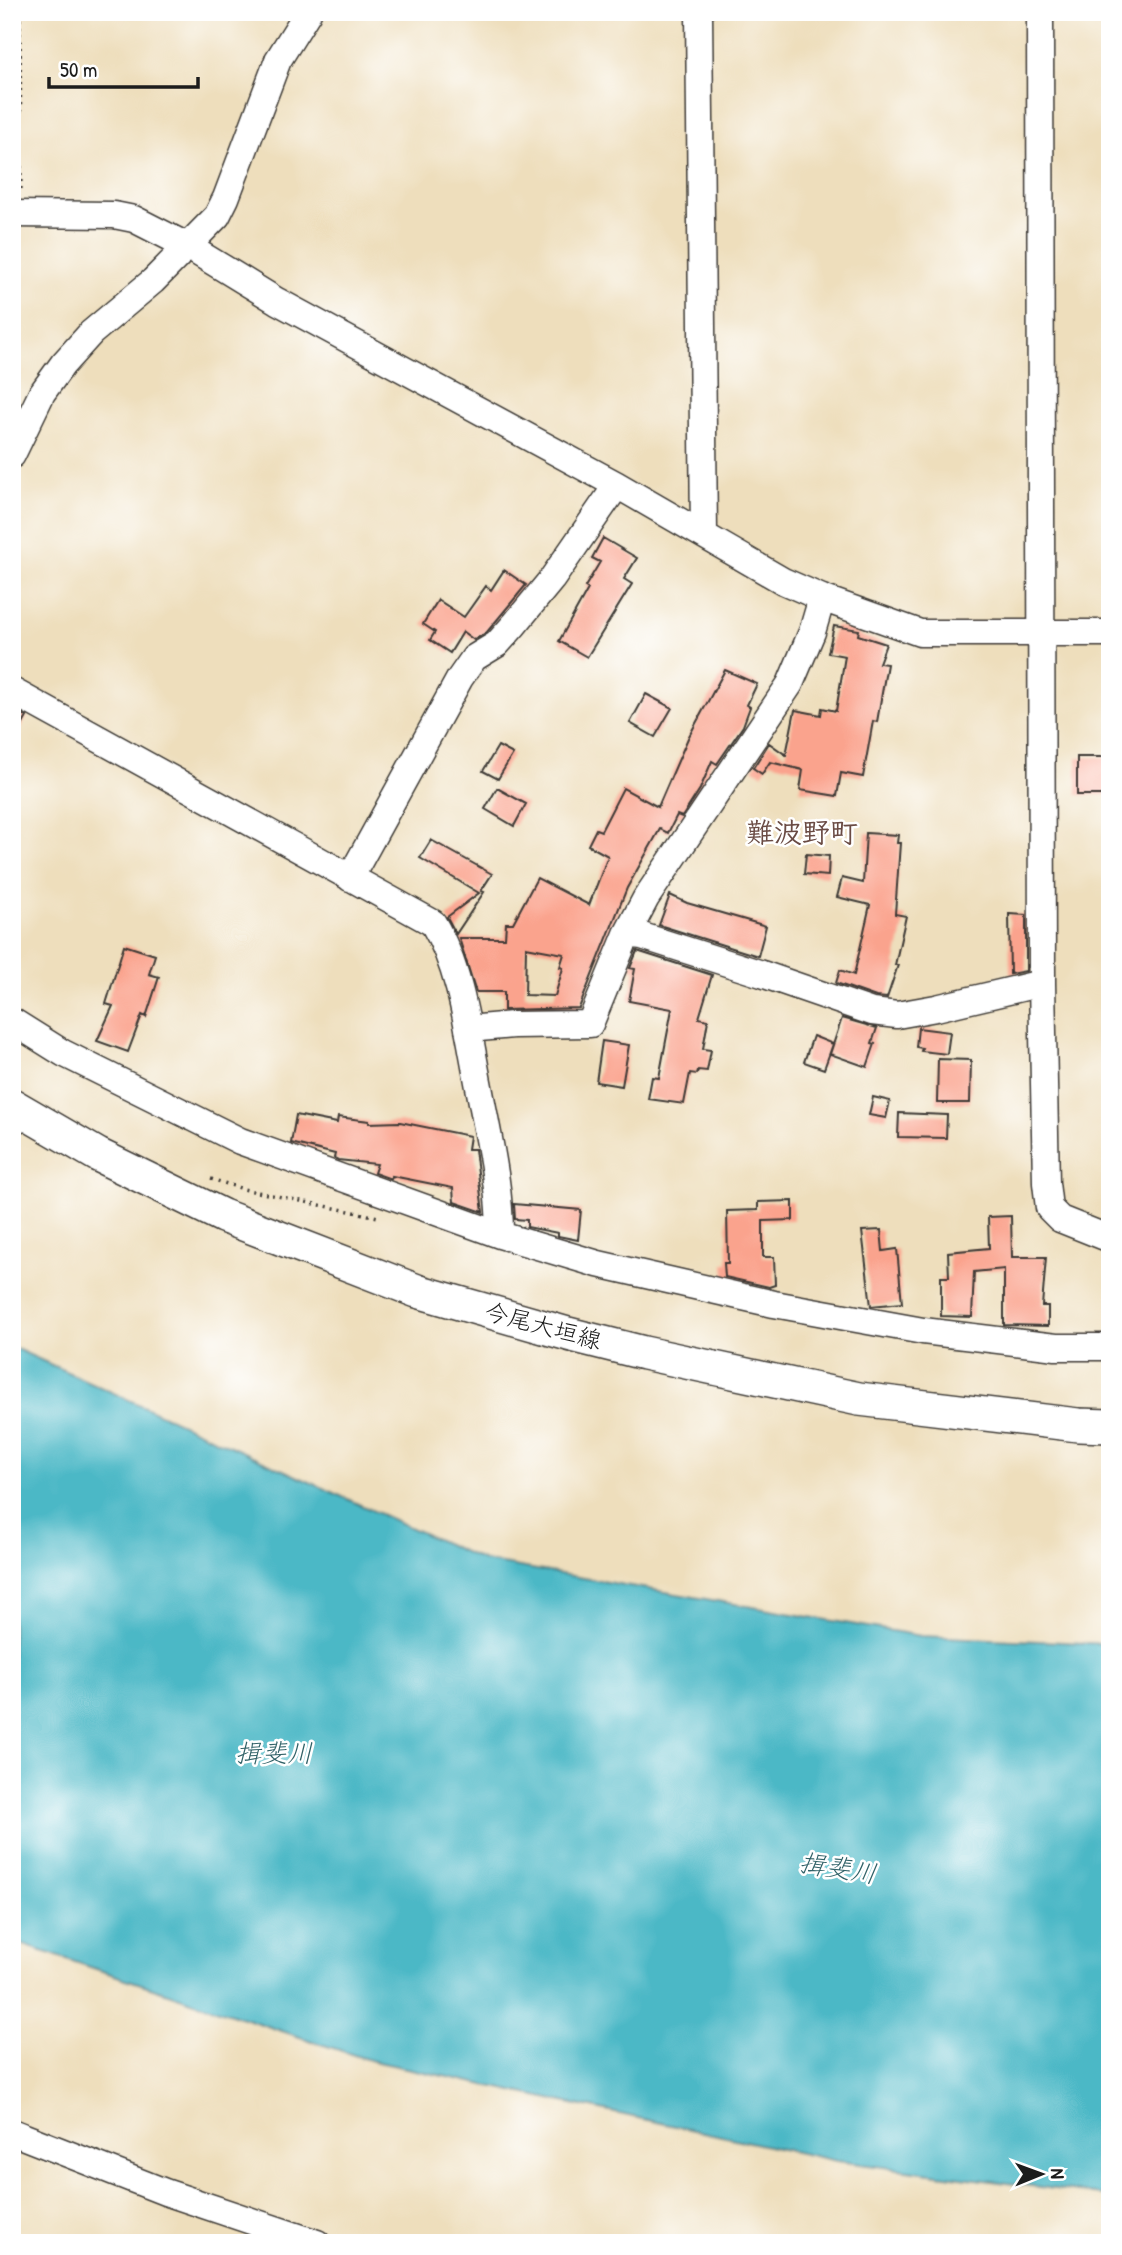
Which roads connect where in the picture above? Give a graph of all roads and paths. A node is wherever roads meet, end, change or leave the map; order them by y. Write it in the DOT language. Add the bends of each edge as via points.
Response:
graph roads {
  1 [pos="20,12"];
  2 [pos="308,12"];
  3 [pos="699,12"];
  4 [pos="1040,12"];
  5 [pos="16,214"];
  6 [pos="187,246"];
  7 [pos="12,456"];
  8 [pos="617,485"];
  9 [pos="704,536"];
  10 [pos="822,598"];
  11 [pos="1041,633"];
  12 [pos="1110,633"];
  13 [pos="12,691"];
  14 [pos="351,878"];
  15 [pos="627,934"];
  16 [pos="1042,983"];
  17 [pos="12,1021"];
  18 [pos="468,1029"];
  19 [pos="12,1105"];
  20 [pos="206,1178"];
  21 [pos="379,1217"];
  22 [pos="500,1235"];
  23 [pos="1110,1239"];
  24 [pos="1110,1348"];
  25 [pos="1110,1426"];
  26 [pos="12,2132"];
  27 [pos="317,2243"];
  1 -- 5 [label="path"];
  2 -- 6 [label="street" via="278,60 217,216"];
  3 -- 9 [label="street"];
  4 -- 11 [label="street"];
  5 -- 6 [label="street" via="114,215 134,219"];
  6 -- 7 [label="street" via="63,364 42,393"];
  6 -- 8 [label="street" via="277,301"];
  8 -- 9 [label="street"];
  8 -- 14 [label="street" via="552,579 460,678"];
  9 -- 10 [label="street"];
  10 -- 11 [label="street" via="920,633"];
  10 -- 15 [label="street" via="790,684 646,898"];
  11 -- 12 [label="street"];
  11 -- 16 [label="street"];
  13 -- 14 [label="street"];
  14 -- 18 [label="street" via="433,923 443,941"];
  15 -- 16 [label="street" via="872,1012 897,1015"];
  15 -- 18 [label="street" via="590,1024"];
  16 -- 23 [label="street" via="1049,1208 1060,1219"];
  17 -- 22 [label="street" via="64,1053 240,1141"];
  18 -- 22 [label="street" via="500,1199"];
  19 -- 25 [label="main road, 今尾大垣線" via="98,1155 223,1216 417,1291 644,1353 859,1399"];
  20 -- 21 [label="path"];
  22 -- 24 [label="street" via="598,1264 774,1304 923,1331 1056,1347"];
  26 -- 27 [label="street" via="165,2192"];
}
